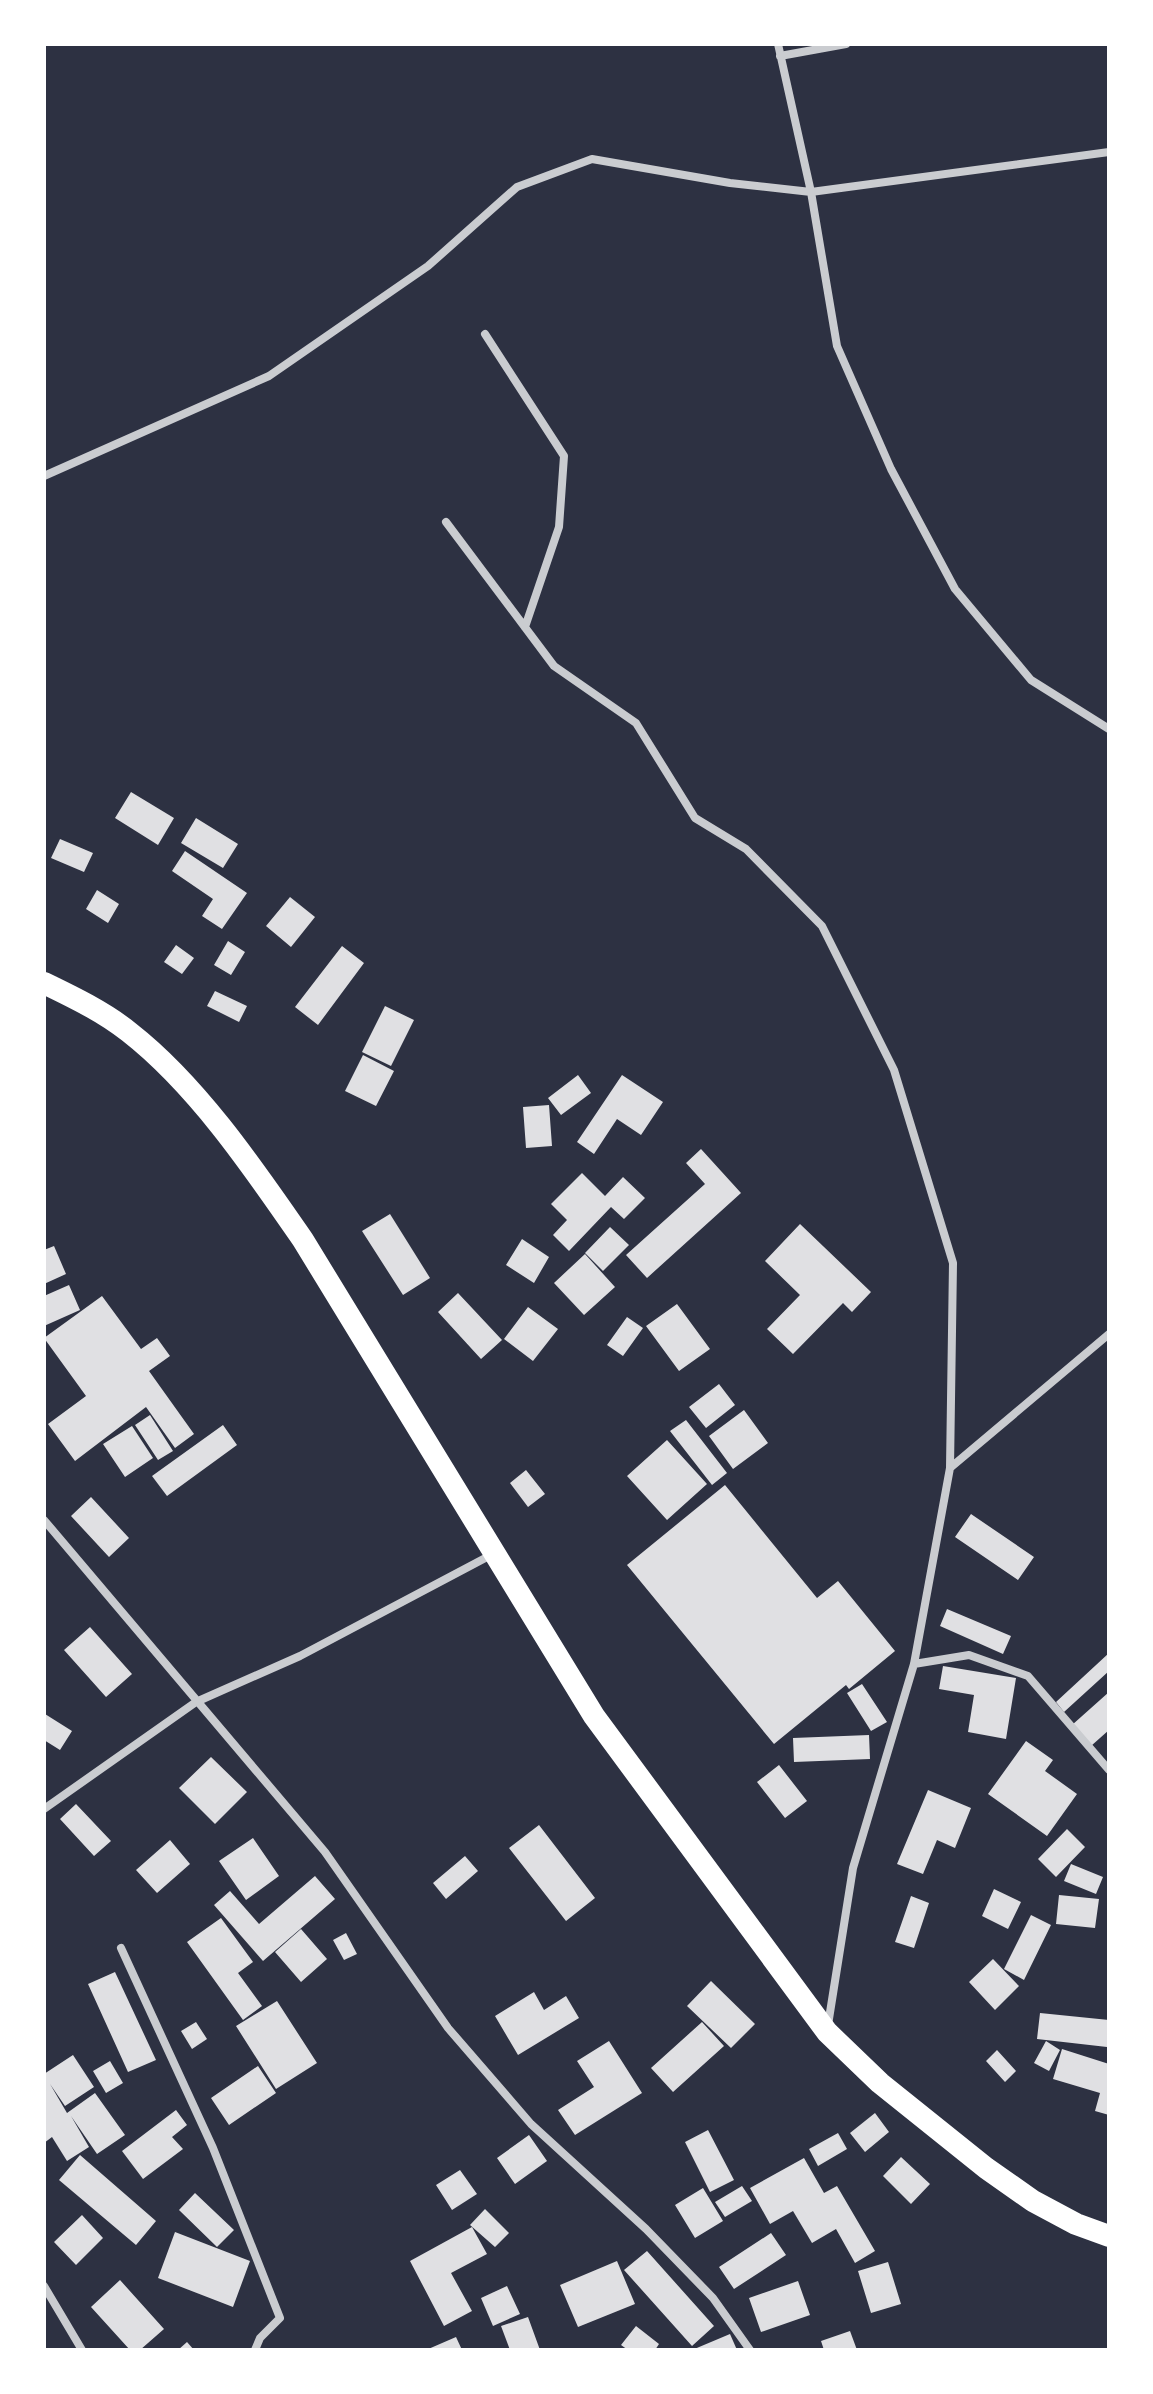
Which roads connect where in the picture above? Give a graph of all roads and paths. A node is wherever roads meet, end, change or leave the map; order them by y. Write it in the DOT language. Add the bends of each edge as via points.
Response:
graph roads {
  1 [pos="778,44"];
  2 [pos="846,44"];
  3 [pos="780,56"];
  4 [pos="1109,152"];
  5 [pos="811,192"];
  6 [pos="485,334"];
  7 [pos="44,476"];
  8 [pos="446,522"];
  9 [pos="525,627"];
  10 [pos="1109,729"];
  11 [pos="44,983"];
  12 [pos="1109,1334"];
  13 [pos="950,1468"];
  14 [pos="44,1520"];
  15 [pos="496,1553"];
  16 [pos="914,1664"];
  17 [pos="196,1702"];
  18 [pos="1109,1770"];
  19 [pos="44,1809"];
  20 [pos="121,1948"];
  21 [pos="827,2032"];
  22 [pos="1109,2236"];
  23 [pos="44,2286"];
  24 [pos="82,2350"];
  25 [pos="255,2350"];
  26 [pos="750,2350"];
  1 -- 3 [label="street"];
  2 -- 3 [label="street"];
  3 -- 5 [label="street"];
  4 -- 5 [label="street"];
  5 -- 7 [label="street" via="592,159 517,187 428,266 269,376"];
  5 -- 10 [label="street" via="837,346 891,469 955,589 1031,680"];
  6 -- 9 [label="street" via="564,456 559,527"];
  8 -- 9 [label="street"];
  9 -- 13 [label="street" via="554,666 636,723 695,818 746,849 822,926 836,952 894,1070 953,1263"];
  11 -- 15 [label="highway" via="128,1031 168,1066 250,1164 303,1240"];
  12 -- 13 [label="street"];
  13 -- 16 [label="street"];
  14 -- 17 [label="street"];
  15 -- 17 [label="street" via="300,1656"];
  15 -- 21 [label="highway" via="594,1716"];
  16 -- 18 [label="street" via="969,1655 1028,1676"];
  16 -- 21 [label="street" via="853,1868"];
  17 -- 19 [label="street"];
  17 -- 26 [label="street" via="325,1852 448,2028 531,2124 713,2298"];
  20 -- 25 [label="street" via="213,2148 280,2318"];
  21 -- 22 [label="highway" via="880,2083 986,2168 1033,2201"];
  23 -- 24 [label="street"];
}
